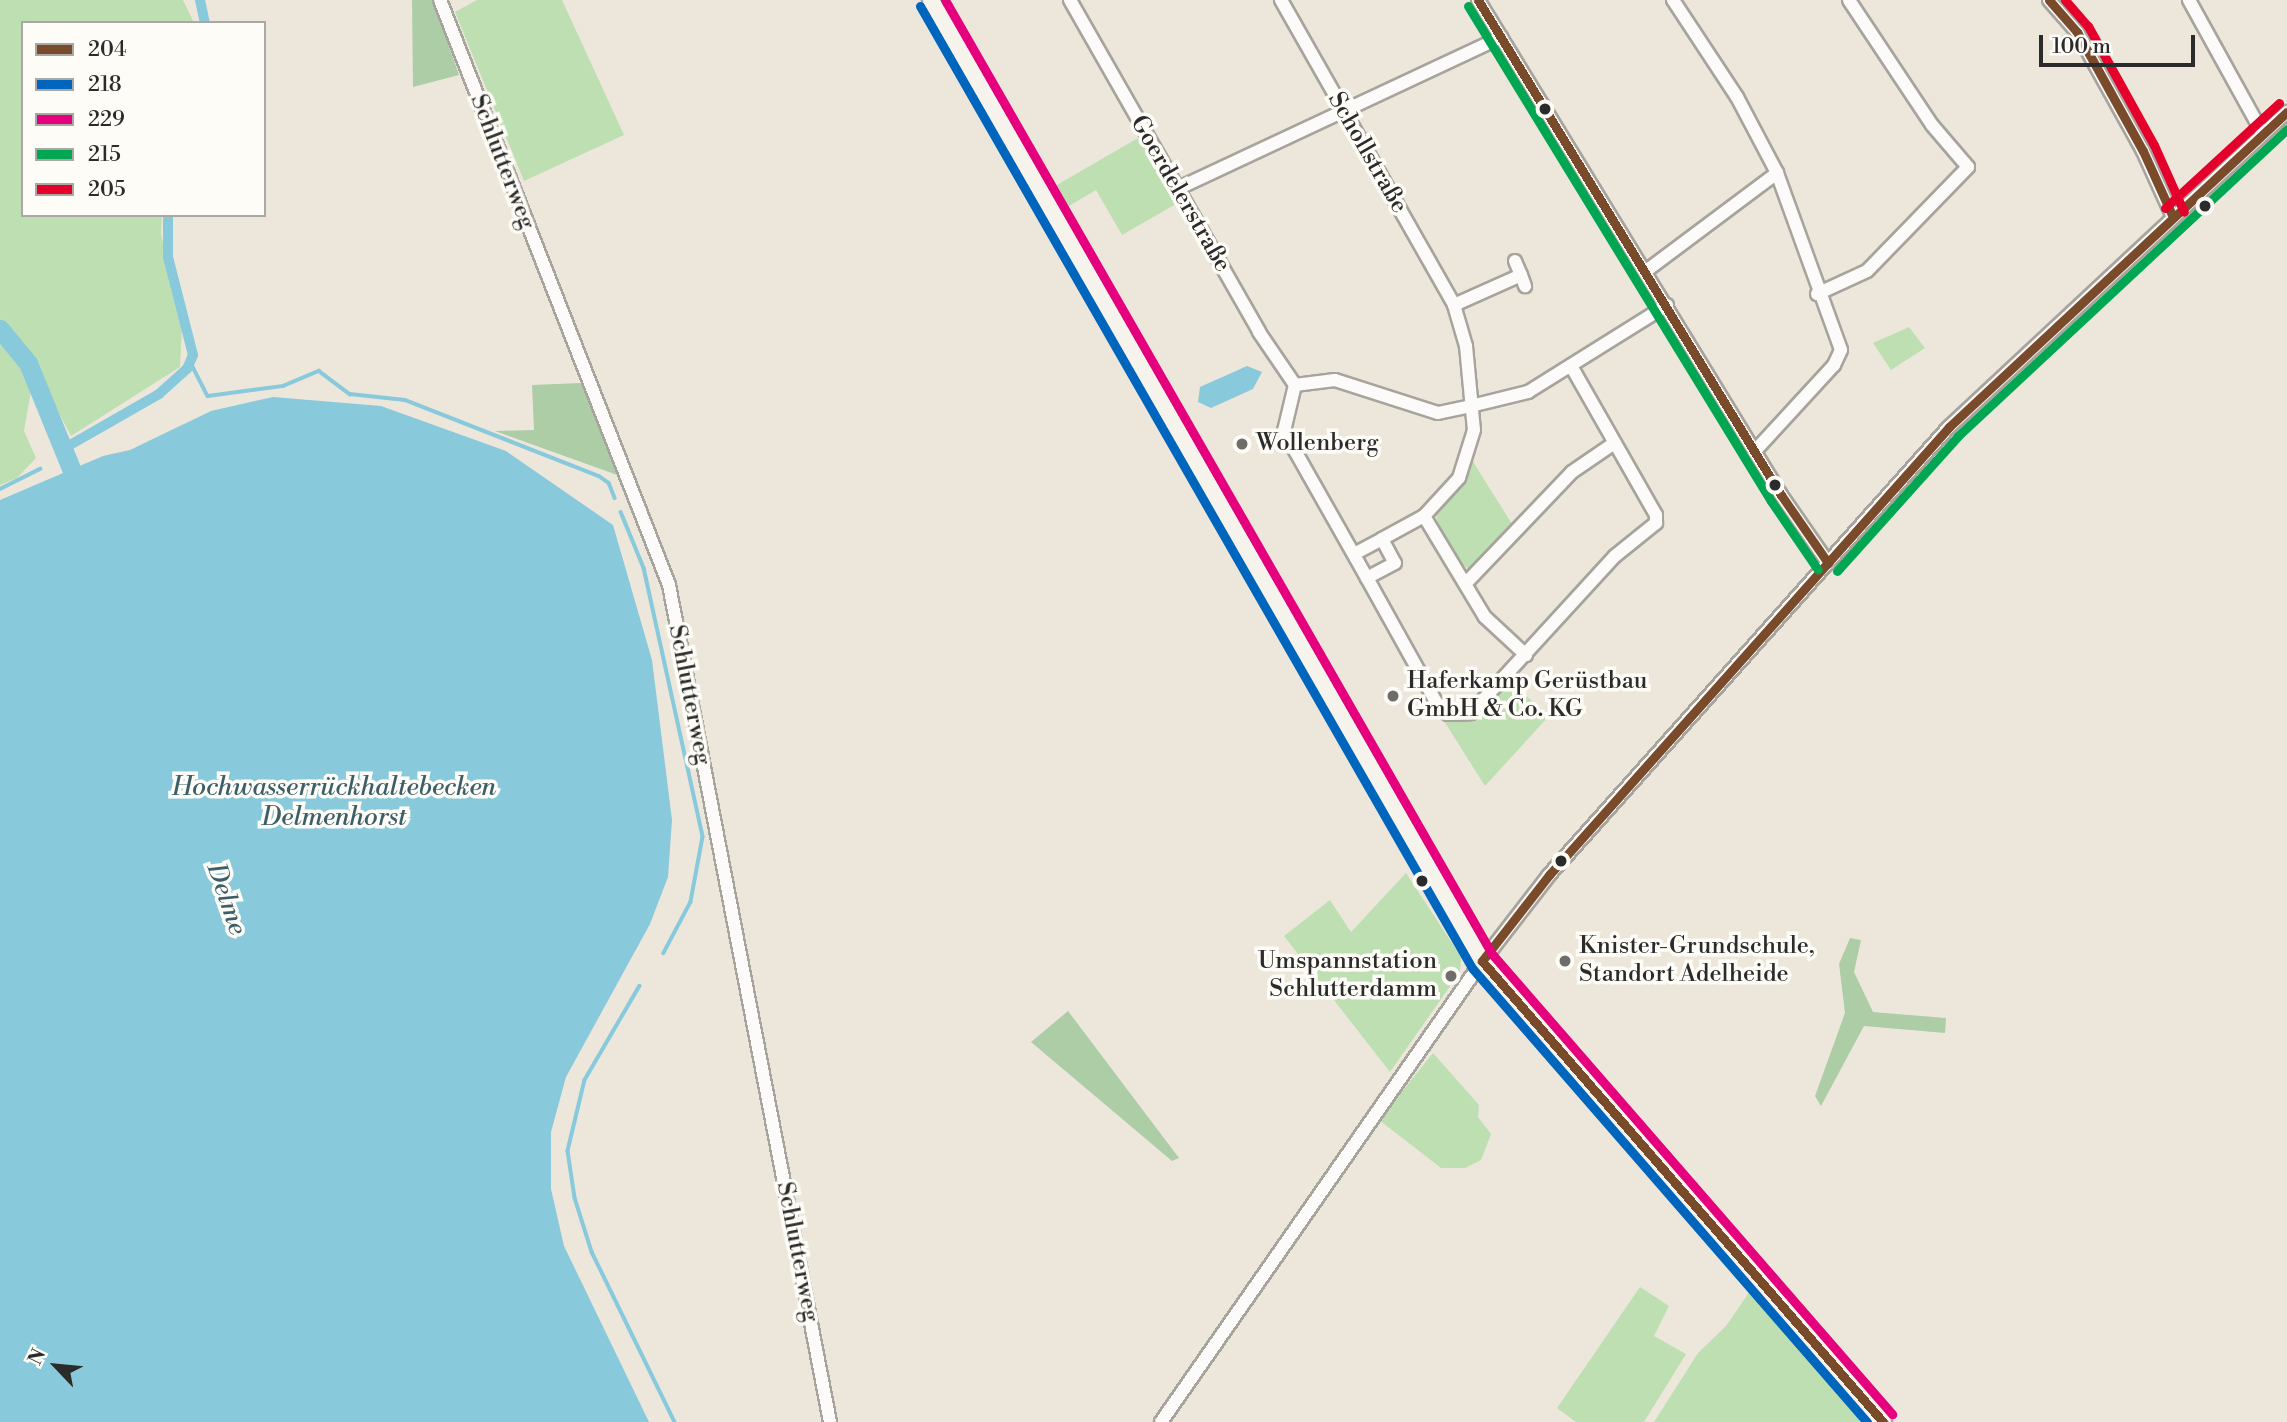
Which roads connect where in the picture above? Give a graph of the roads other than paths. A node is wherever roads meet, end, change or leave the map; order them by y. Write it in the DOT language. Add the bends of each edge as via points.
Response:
graph roads {
  1 [pos="440,0"];
  2 [pos="931,0"];
  3 [pos="1070,0"];
  4 [pos="1281,0"];
  5 [pos="1478,0"];
  6 [pos="1673,0"];
  7 [pos="1849,0"];
  8 [pos="2049,0"];
  9 [pos="2189,0"];
  10 [pos="1501,37"];
  11 [pos="2287,112"];
  12 [pos="1344,113"];
  13 [pos="2263,134"];
  14 [pos="1777,173"];
  15 [pos="1177,188"];
  16 [pos="2173,217"];
  17 [pos="1515,261"];
  18 [pos="1646,271"];
  19 [pos="1817,294"];
  20 [pos="1667,304"];
  21 [pos="1454,305"];
  22 [pos="1571,366"];
  23 [pos="1295,385"];
  24 [pos="1475,405"];
  25 [pos="1613,444"];
  26 [pos="1754,452"];
  27 [pos="1424,516"];
  28 [pos="1382,539"];
  29 [pos="1354,554"];
  30 [pos="1829,563"];
  31 [pos="1367,578"];
  32 [pos="1466,583"];
  33 [pos="1526,655"];
  34 [pos="1482,961"];
  35 [pos="830,1422"];
  36 [pos="1161,1422"];
  37 [pos="1883,1422"];
  1 -- 35 [label="street, Schlutterweg" via="669,585"];
  2 -- 34 [label="main road"];
  3 -- 15 [label="street, Goerdelerstraße"];
  4 -- 12 [label="street, Schollstraße"];
  5 -- 10 [label="street"];
  6 -- 14 [label="street" via="1737,97"];
  7 -- 19 [label="street" via="1932,125 1968,167 1867,271"];
  8 -- 16 [label="street" via="2077,32 2143,151"];
  9 -- 13 [label="street"];
  10 -- 12 [label="street"];
  10 -- 18 [label="street"];
  11 -- 13 [label="street"];
  12 -- 15 [label="street"];
  12 -- 21 [label="street, Schollstraße"];
  13 -- 16 [label="street"];
  14 -- 18 [label="street"];
  14 -- 19 [label="street"];
  15 -- 23 [label="street, Goerdelerstraße"];
  16 -- 30 [label="street" via="1950,428"];
  17 -- 21 [label="street" via="1523,281"];
  18 -- 20 [label="street"];
  19 -- 26 [label="street" via="1841,350 1838,358"];
  20 -- 22 [label="street"];
  20 -- 26 [label="street"];
  21 -- 24 [label="street, Schollstraße"];
  22 -- 24 [label="street" via="1528,392"];
  22 -- 25 [label="street"];
  23 -- 24 [label="street" via="1335,380 1438,413"];
  23 -- 29 [label="street" via="1284,432"];
  24 -- 27 [label="street, Schollstraße" via="1470,452 1460,478"];
  25 -- 32 [label="street" via="1572,472"];
  25 -- 33 [label="street" via="1656,515 1656,523 1615,556"];
  26 -- 30 [label="street"];
  27 -- 28 [label="street, Schollstraße"];
  27 -- 32 [label="street"];
  28 -- 29 [label="street, Schollstraße"];
  28 -- 31 [label="street" via="1395,563"];
  29 -- 31 [label="street"];
  30 -- 34 [label="street" via="1549,875"];
  31 -- 33 [label="street" via="1436,702 1448,714 1471,713"];
  32 -- 33 [label="street" via="1485,617"];
  34 -- 36 [label="street"];
  34 -- 37 [label="main road"];
}
